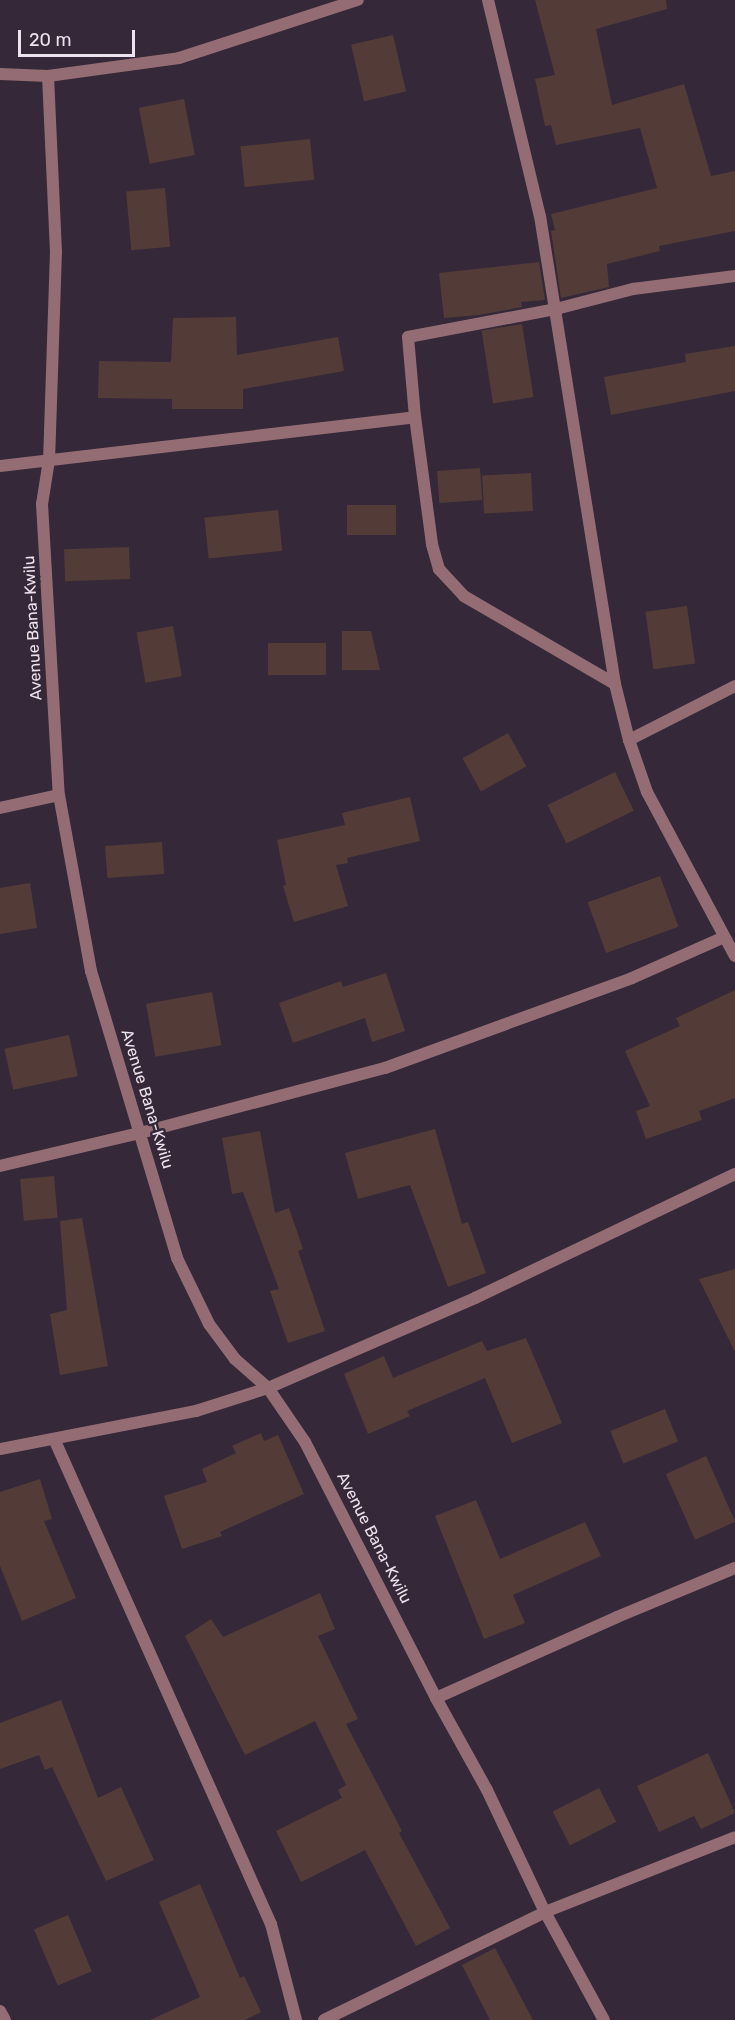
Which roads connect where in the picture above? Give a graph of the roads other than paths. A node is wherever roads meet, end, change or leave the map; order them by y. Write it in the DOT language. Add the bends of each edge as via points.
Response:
graph roads {
  1 [pos="358,0"];
  2 [pos="488,0"];
  3 [pos="0,74"];
  4 [pos="48,76"];
  5 [pos="735,276"];
  6 [pos="556,309"];
  7 [pos="415,417"];
  8 [pos="49,460"];
  9 [pos="0,466"];
  10 [pos="615,684"];
  11 [pos="735,686"];
  12 [pos="629,740"];
  13 [pos="59,795"];
  14 [pos="0,808"];
  15 [pos="724,937"];
  16 [pos="735,956"];
  17 [pos="140,1133"];
  18 [pos="0,1166"];
  19 [pos="735,1174"];
  20 [pos="268,1388"];
  21 [pos="55,1441"];
  22 [pos="0,1449"];
  23 [pos="735,1568"];
  24 [pos="436,1698"];
  25 [pos="735,1837"];
  26 [pos="545,1912"];
  27 [pos="0,2011"];
  28 [pos="5,2020"];
  29 [pos="296,2020"];
  30 [pos="324,2020"];
  31 [pos="604,2020"];
  1 -- 4 [label="street" via="179,58"];
  2 -- 6 [label="street" via="540,216"];
  3 -- 4 [label="street"];
  4 -- 8 [label="street, Avenue Bana-Kwilu" via="56,250"];
  5 -- 6 [label="street" via="633,289"];
  6 -- 7 [label="street" via="408,337"];
  6 -- 10 [label="street"];
  7 -- 8 [label="street"];
  7 -- 10 [label="street" via="432,544 439,569 464,596"];
  8 -- 9 [label="street"];
  8 -- 13 [label="street, Avenue Bana-Kwilu" via="42,504"];
  10 -- 12 [label="street"];
  11 -- 12 [label="street"];
  12 -- 15 [label="street" via="647,792"];
  13 -- 14 [label="street"];
  13 -- 17 [label="street, Avenue Bana-Kwilu" via="91,971"];
  15 -- 16 [label="street"];
  15 -- 17 [label="street" via="632,978 385,1068"];
  17 -- 18 [label="street"];
  17 -- 20 [label="street, Avenue Bana-Kwilu" via="177,1258 209,1324 235,1359"];
  19 -- 20 [label="street" via="475,1298"];
  20 -- 21 [label="street" via="196,1411"];
  20 -- 24 [label="street, Avenue Bana-Kwilu" via="305,1442"];
  21 -- 22 [label="street"];
  21 -- 29 [label="street" via="271,1924"];
  23 -- 24 [label="street"];
  24 -- 26 [label="street, Avenue Bana-Kwilu" via="487,1790"];
  25 -- 26 [label="street"];
  26 -- 30 [label="street"];
  26 -- 31 [label="street, Avenue Bana-Kwilu"];
  27 -- 28 [label="street"];
}
